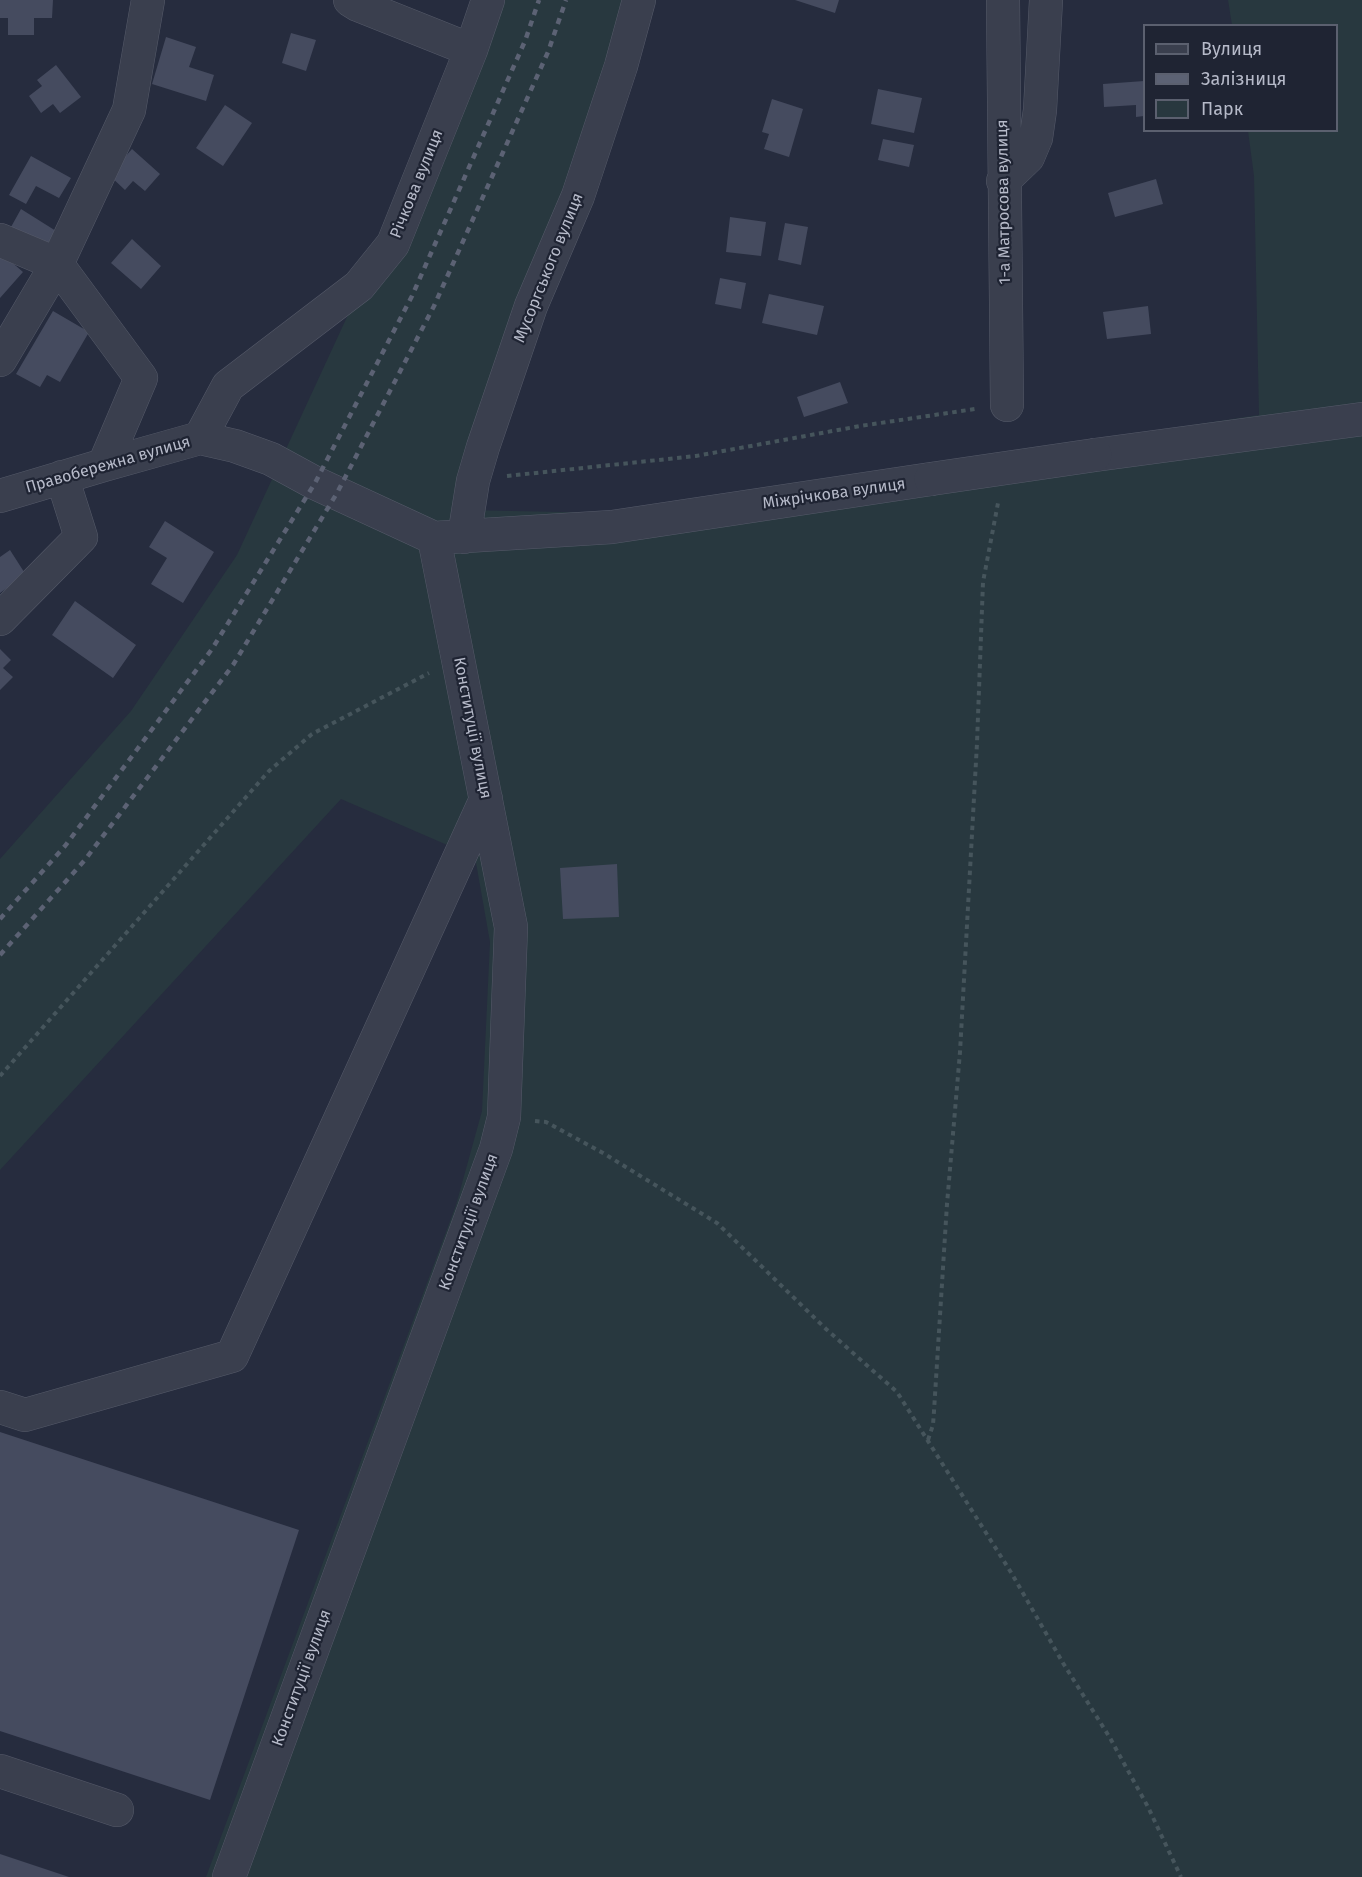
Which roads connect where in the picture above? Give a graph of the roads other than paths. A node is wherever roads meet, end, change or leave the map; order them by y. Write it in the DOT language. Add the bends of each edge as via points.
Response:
graph roads {
  1 [pos="148,0"];
  2 [pos="350,0"];
  3 [pos="488,0"];
  4 [pos="639,0"];
  5 [pos="1003,0"];
  6 [pos="1046,0"];
  7 [pos="471,50"];
  8 [pos="1003,181"];
  9 [pos="0,240"];
  10 [pos="57,264"];
  11 [pos="0,360"];
  12 [pos="1007,405"];
  13 [pos="1362,419"];
  14 [pos="200,438"];
  15 [pos="104,465"];
  16 [pos="62,477"];
  17 [pos="315,483"];
  18 [pos="0,496"];
  19 [pos="449,537"];
  20 [pos="0,620"];
  21 [pos="486,799"];
  22 [pos="0,1407"];
  23 [pos="0,1771"];
  24 [pos="117,1810"];
  25 [pos="228,1877"];
  1 -- 10 [label="street" via="129,110"];
  2 -- 7 [label="street"];
  3 -- 7 [label="street, Річкова вулиця"];
  4 -- 19 [label="street, Мусоргського вулиця" via="579,196 531,306 472,482"];
  5 -- 8 [label="street, 1-а Матросова вулиця"];
  6 -- 8 [label="street" via="1036,138 1028,157"];
  7 -- 14 [label="street, Річкова вулиця" via="393,244 359,286 228,386"];
  8 -- 12 [label="street, 1-а Матросова вулиця"];
  9 -- 10 [label="street"];
  10 -- 11 [label="street"];
  10 -- 15 [label="street" via="141,378"];
  13 -- 19 [label="street, Міжрічкова вулиця, bridge" via="612,527"];
  14 -- 15 [label="street, Правобережна вулиця"];
  14 -- 17 [label="street, Правобережна вулиця" via="271,459"];
  15 -- 16 [label="street, Правобережна вулиця"];
  16 -- 18 [label="street, Правобережна вулиця"];
  16 -- 20 [label="street" via="81,537"];
  17 -- 19 [label="street, Міжрічкова вулиця"];
  19 -- 21 [label="street, Конституції вулиця" via="459,657"];
  21 -- 22 [label="street" via="231,1356 25,1415"];
  21 -- 25 [label="street, Конституції вулиця" via="511,927 504,1117 496,1149"];
  23 -- 24 [label="street"];
}
